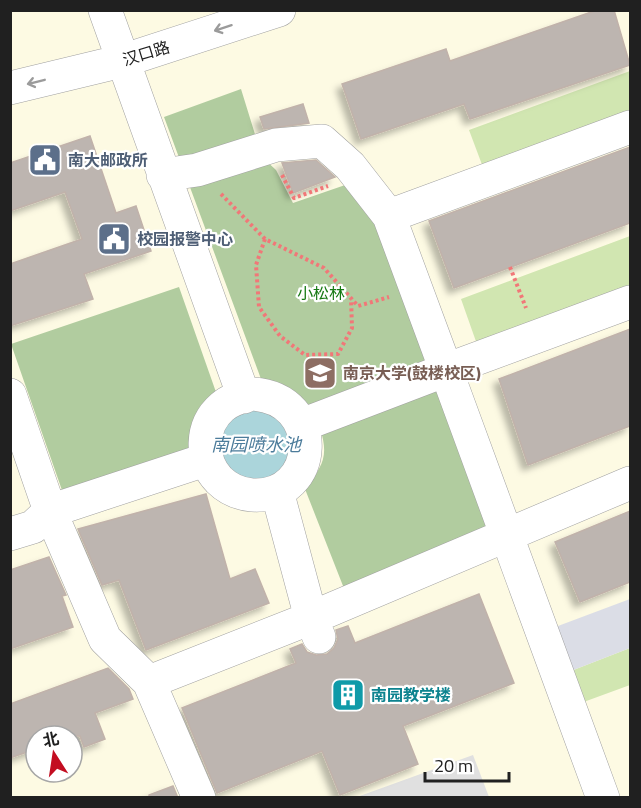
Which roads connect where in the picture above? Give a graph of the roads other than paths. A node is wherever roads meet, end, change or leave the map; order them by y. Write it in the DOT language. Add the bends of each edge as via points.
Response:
graph roads {
  1 [pos="105,10"];
  2 [pos="279,10"];
  3 [pos="122,61"];
  4 [pos="10,88"];
  5 [pos="630,128"];
  6 [pos="163,175"];
  7 [pos="388,216"];
  8 [pos="630,302"];
  9 [pos="446,370"];
  10 [pos="10,394"];
  11 [pos="244,397"];
  12 [pos="302,425"];
  13 [pos="205,460"];
  14 [pos="630,483"];
  15 [pos="277,491"];
  16 [pos="50,511"];
  17 [pos="10,534"];
  18 [pos="506,535"];
  19 [pos="315,627"];
  20 [pos="149,682"];
  21 [pos="199,798"];
  22 [pos="603,798"];
  1 -- 3 [label="street"];
  2 -- 3 [label="street, 汉口路, one-way"];
  3 -- 4 [label="street, 汉口路, one-way"];
  3 -- 6 [label="street"];
  5 -- 7 [label="street"];
  6 -- 7 [label="street" via="197,170 269,147 322,141 357,175"];
  6 -- 11 [label="street"];
  7 -- 9 [label="street"];
  8 -- 9 [label="street"];
  9 -- 12 [label="street"];
  9 -- 18 [label="street"];
  10 -- 16 [label="street"];
  11 -- 12 [label="street" via="264,395 276,399 295,413"];
  11 -- 13 [label="street" via="229,402 214,415 205,439"];
  12 -- 15 [label="street" via="306,450 302,465"];
  13 -- 15 [label="street" via="222,483 235,492 257,495"];
  13 -- 16 [label="street"];
  14 -- 18 [label="street"];
  15 -- 19 [label="street"];
  16 -- 17 [label="street" via="33,527"];
  16 -- 20 [label="street" via="105,639"];
  18 -- 19 [label="street"];
  18 -- 22 [label="street"];
  19 -- 20 [label="street"];
  20 -- 21 [label="street"];
}
